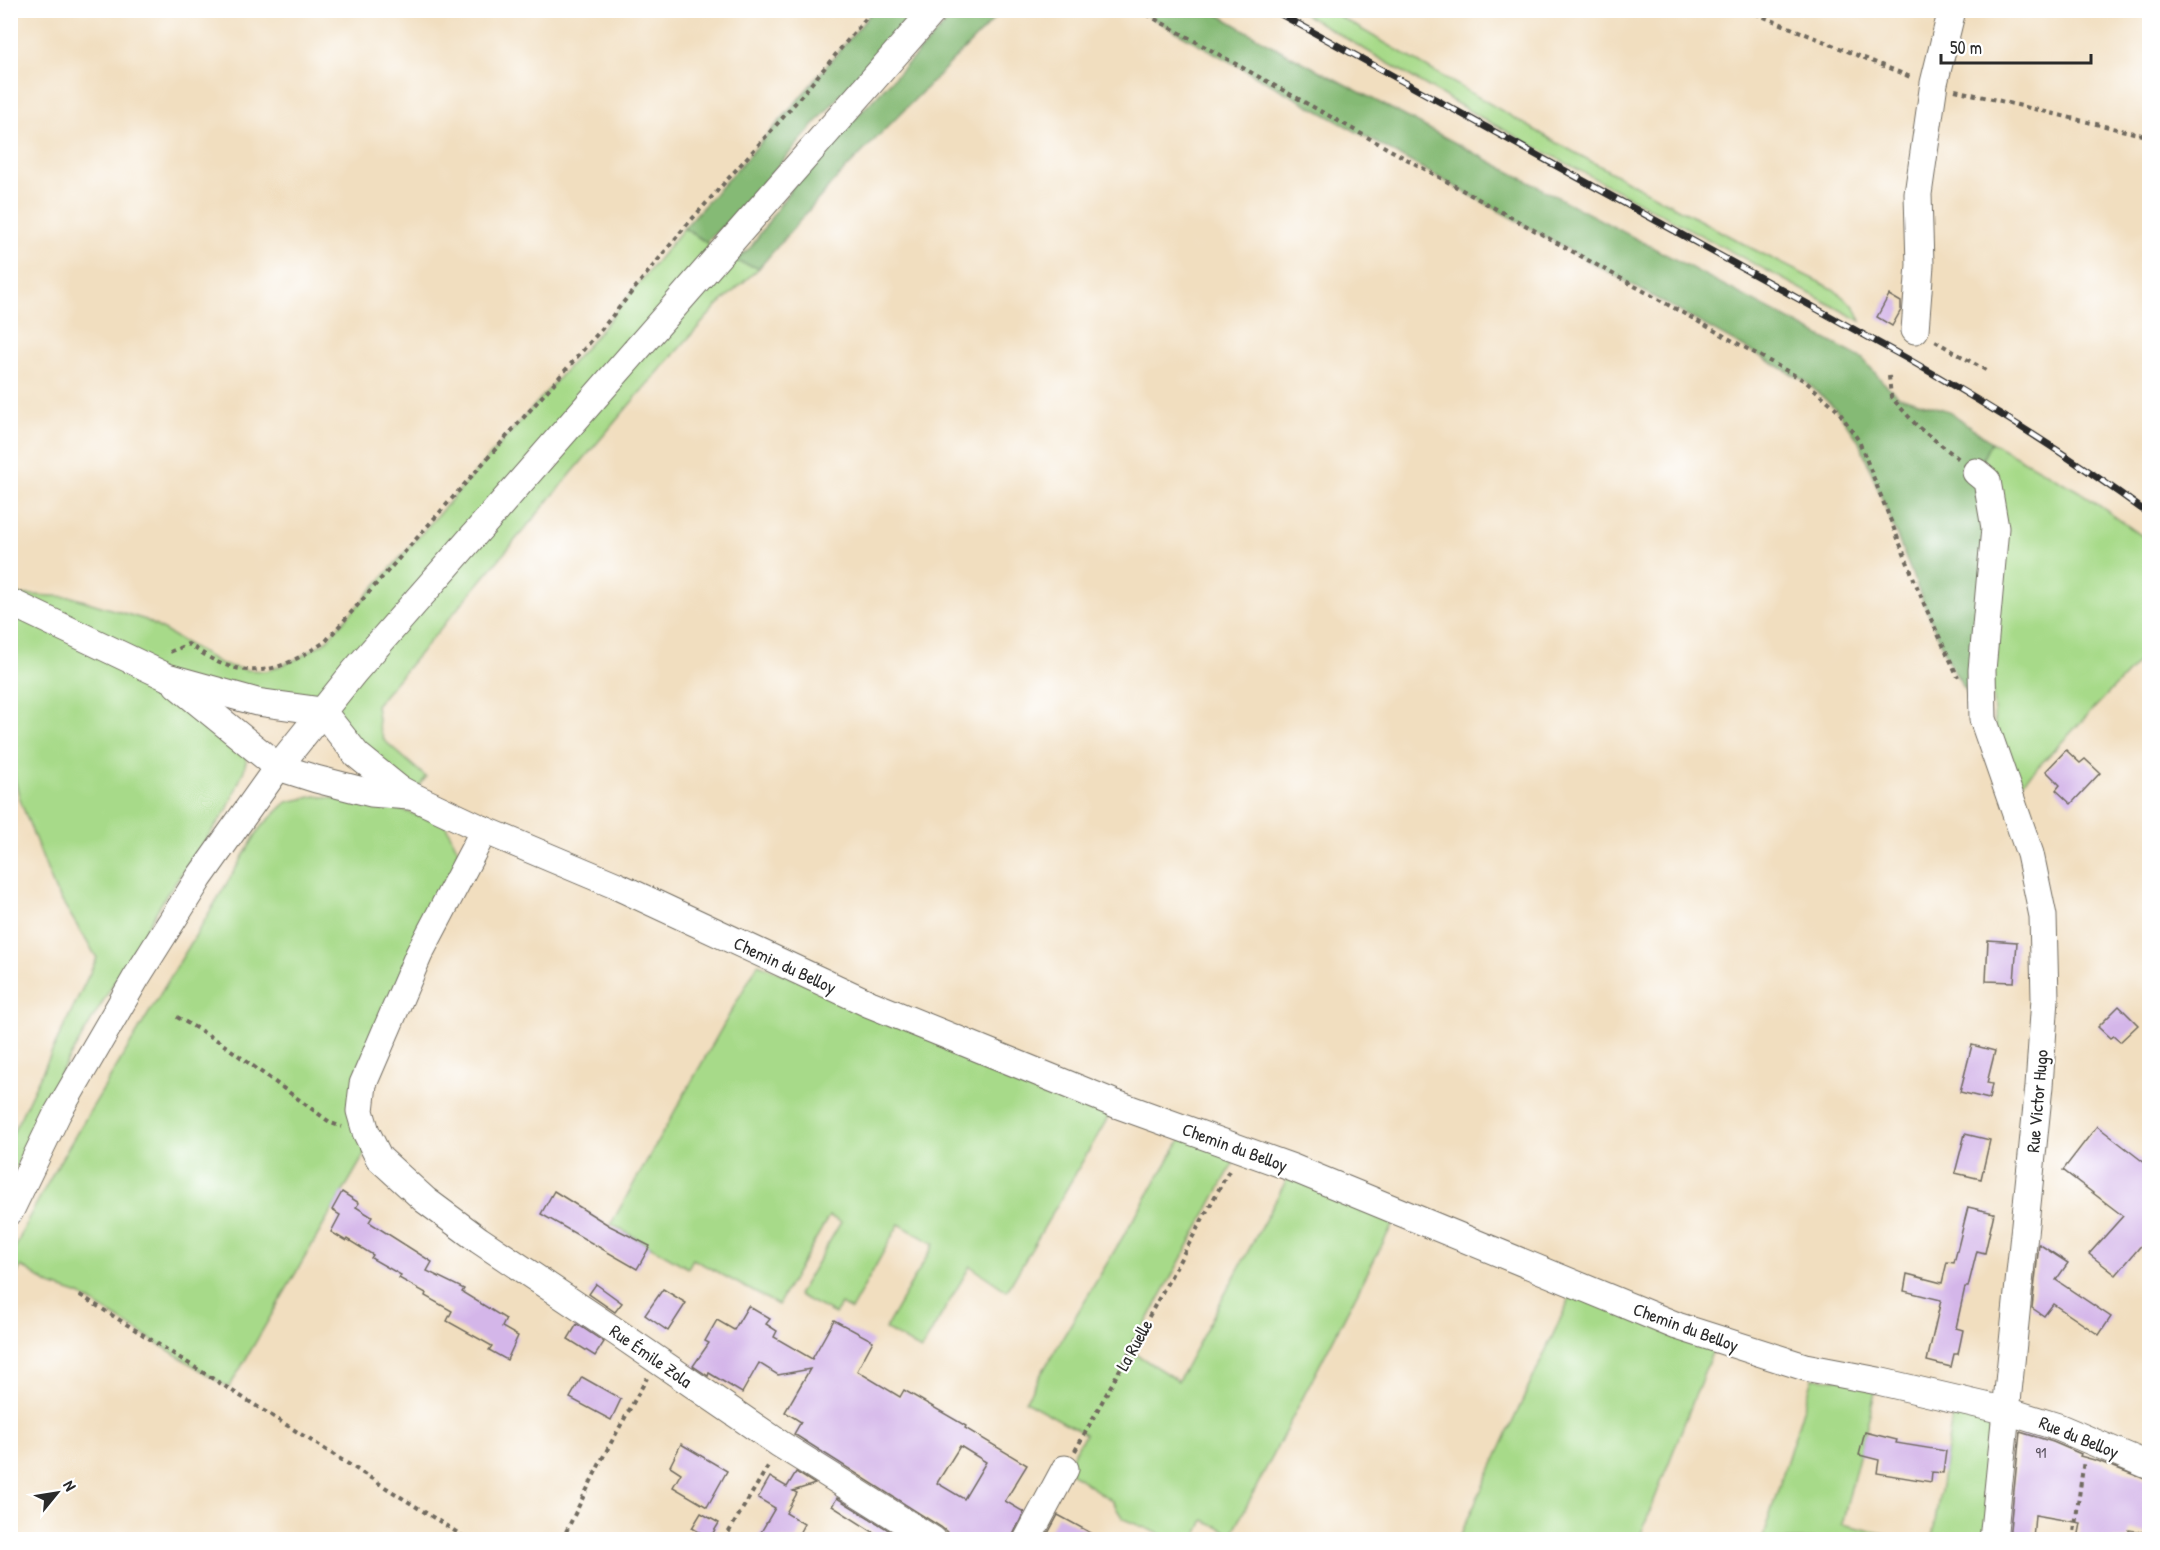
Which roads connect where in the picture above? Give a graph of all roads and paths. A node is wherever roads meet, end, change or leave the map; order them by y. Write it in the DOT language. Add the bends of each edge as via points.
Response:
graph roads {
  1 [pos="873,10"];
  2 [pos="934,10"];
  3 [pos="1139,10"];
  4 [pos="1747,10"];
  5 [pos="1952,10"];
  6 [pos="1934,83"];
  7 [pos="2150,137"];
  8 [pos="1915,330"];
  9 [pos="1989,372"];
  10 [pos="1889,376"];
  11 [pos="1976,472"];
  12 [pos="10,602"];
  13 [pos="141,664"];
  14 [pos="167,677"];
  15 [pos="1972,677"];
  16 [pos="322,711"];
  17 [pos="279,766"];
  18 [pos="412,796"];
  19 [pos="482,829"];
  20 [pos="177,1017"];
  21 [pos="366,1132"];
  22 [pos="1240,1149"];
  23 [pos="10,1211"];
  24 [pos="80,1295"];
  25 [pos="633,1402"];
  26 [pos="2007,1411"];
  27 [pos="2088,1439"];
  28 [pos="2150,1466"];
  29 [pos="1065,1469"];
  30 [pos="759,1480"];
  31 [pos="469,1539"];
  32 [pos="562,1539"];
  33 [pos="724,1539"];
  34 [pos="933,1539"];
  35 [pos="1027,1539"];
  36 [pos="1993,1539"];
  37 [pos="2073,1539"];
  1 -- 13 [label="path" via="600,331 325,642 267,671 223,665 188,644"];
  2 -- 16 [label="street"];
  3 -- 15 [label="path" via="1805,381 1836,409 1859,441 1952,668"];
  4 -- 6 [label="path"];
  5 -- 6 [label="street"];
  6 -- 7 [label="path"];
  6 -- 8 [label="street" via="1918,194 1920,265"];
  8 -- 9 [label="path"];
  10 -- 11 [label="path" via="1891,397 1918,427"];
  11 -- 15 [label="street, Rue Victor Hugo" via="1987,481 1995,528"];
  12 -- 13 [label="street"];
  13 -- 14 [label="street"];
  14 -- 16 [label="street" via="256,702"];
  14 -- 17 [label="street"];
  15 -- 26 [label="street, Rue Victor Hugo" via="2030,854 2043,916 2045,999 2039,1086"];
  16 -- 17 [label="street"];
  16 -- 18 [label="street" via="357,755"];
  17 -- 18 [label="street" via="371,793"];
  17 -- 23 [label="street" via="136,978 57,1114"];
  18 -- 19 [label="street, Chemin du Belloy"];
  19 -- 21 [label="street" via="419,954 363,1084 360,1111"];
  19 -- 22 [label="street, Chemin du Belloy" via="615,885 870,1004 1116,1104"];
  20 -- 21 [label="path" via="220,1042 331,1123"];
  21 -- 34 [label="street, Rue Émile Zola" via="379,1158 425,1200 478,1240 762,1432"];
  22 -- 26 [label="street, Chemin du Belloy" via="1717,1340 1816,1368"];
  22 -- 29 [label="path, La Ruelle"];
  24 -- 31 [label="path"];
  25 -- 32 [label="path"];
  26 -- 27 [label="street, Rue du Belloy"];
  26 -- 36 [label="street, Rue Victor Hugo"];
  27 -- 28 [label="street, Rue du Belloy"];
  27 -- 37 [label="path"];
  29 -- 35 [label="street"];
  30 -- 33 [label="path"];
}
